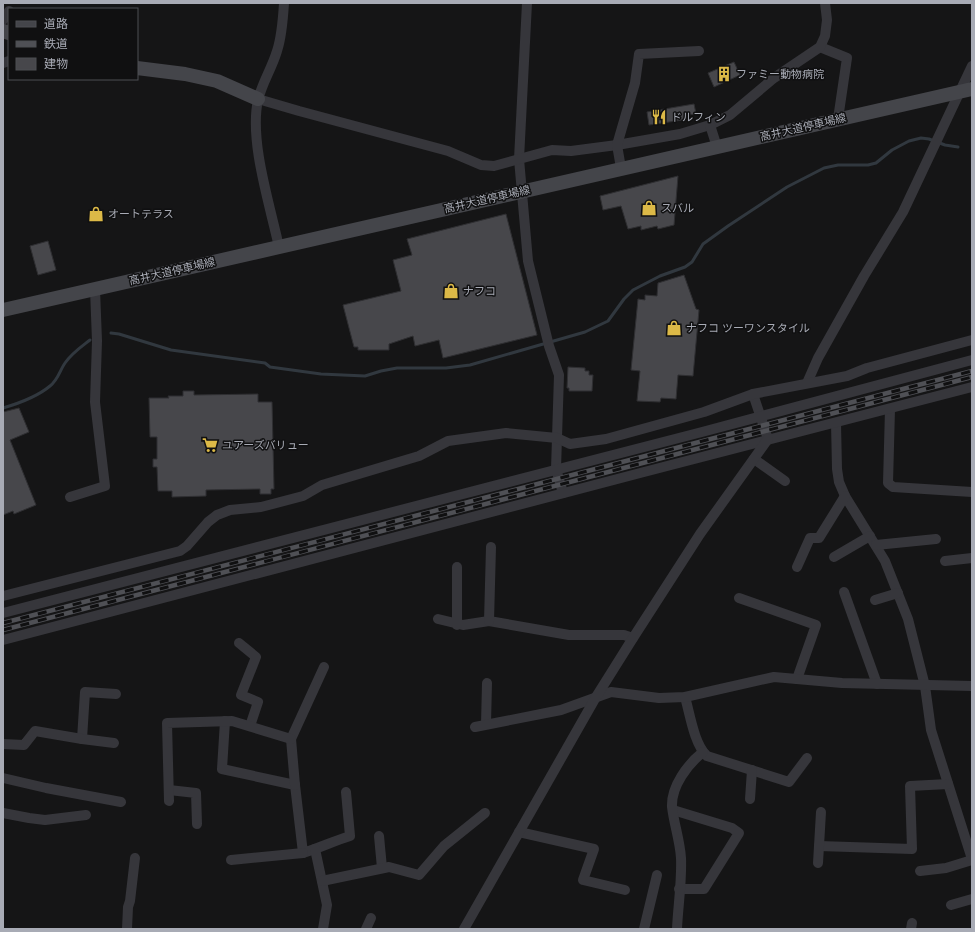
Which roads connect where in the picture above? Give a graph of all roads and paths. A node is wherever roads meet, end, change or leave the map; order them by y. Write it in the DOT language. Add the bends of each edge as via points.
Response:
graph roads {
  1 [pos="284,3"];
  2 [pos="527,3"];
  3 [pos="825,3"];
  4 [pos="820,47"];
  5 [pos="699,51"];
  6 [pos="972,66"];
  7 [pos="138,68"];
  8 [pos="967,90"];
  9 [pos="258,99"];
  10 [pos="838,119"];
  11 [pos="710,125"];
  12 [pos="617,145"];
  13 [pos="717,147"];
  14 [pos="519,159"];
  15 [pos="621,168"];
  16 [pos="522,191"];
  17 [pos="279,247"];
  18 [pos="95,288"];
  19 [pos="3,310"];
  20 [pos="972,340"];
  21 [pos="972,360"];
  22 [pos="807,383"];
  23 [pos="972,387"];
  24 [pos="753,394"];
  25 [pos="890,409"];
  26 [pos="760,416"];
  27 [pos="836,423"];
  28 [pos="557,438"];
  29 [pos="768,439"];
  30 [pos="754,459"];
  31 [pos="556,468"];
  32 [pos="785,481"];
  33 [pos="972,492"];
  34 [pos="563,493"];
  35 [pos="845,496"];
  36 [pos="70,497"];
  37 [pos="870,536"];
  38 [pos="936,539"];
  39 [pos="876,545"];
  40 [pos="491,547"];
  41 [pos="834,557"];
  42 [pos="972,558"];
  43 [pos="945,561"];
  44 [pos="457,567"];
  45 [pos="797,567"];
  46 [pos="844,592"];
  47 [pos="898,593"];
  48 [pos="3,596"];
  49 [pos="739,598"];
  50 [pos="875,600"];
  51 [pos="3,613"];
  52 [pos="438,619"];
  53 [pos="489,621"];
  54 [pos="457,625"];
  55 [pos="633,638"];
  56 [pos="3,640"];
  57 [pos="239,643"];
  58 [pos="324,667"];
  59 [pos="797,679"];
  60 [pos="487,683"];
  61 [pos="877,684"];
  62 [pos="925,686"];
  63 [pos="972,686"];
  64 [pos="116,694"];
  65 [pos="596,697"];
  66 [pos="685,697"];
  67 [pos="225,721"];
  68 [pos="486,724"];
  69 [pos="250,726"];
  70 [pos="475,727"];
  71 [pos="82,739"];
  72 [pos="291,739"];
  73 [pos="114,743"];
  74 [pos="3,744"];
  75 [pos="703,752"];
  76 [pos="807,758"];
  77 [pos="752,770"];
  78 [pos="3,778"];
  79 [pos="948,784"];
  80 [pos="295,785"];
  81 [pos="169,790"];
  82 [pos="346,792"];
  83 [pos="750,799"];
  84 [pos="169,801"];
  85 [pos="121,802"];
  86 [pos="673,810"];
  87 [pos="485,812"];
  88 [pos="821,812"];
  89 [pos="3,813"];
  90 [pos="86,815"];
  91 [pos="197,824"];
  92 [pos="519,832"];
  93 [pos="379,836"];
  94 [pos="819,846"];
  95 [pos="315,849"];
  96 [pos="303,853"];
  97 [pos="135,858"];
  98 [pos="231,860"];
  99 [pos="972,860"];
  100 [pos="818,863"];
  101 [pos="382,868"];
  102 [pos="920,871"];
  103 [pos="657,875"];
  104 [pos="322,881"];
  105 [pos="680,889"];
  106 [pos="625,890"];
  107 [pos="972,899"];
  108 [pos="951,905"];
  109 [pos="371,918"];
  110 [pos="127,929"];
  111 [pos="323,929"];
  112 [pos="366,929"];
  113 [pos="464,929"];
  114 [pos="644,929"];
  115 [pos="677,929"];
  1 -- 9 [label="street" via="278,50"];
  2 -- 14 [label="street"];
  3 -- 4 [label="street" via="825,36"];
  4 -- 10 [label="street" via="847,58"];
  4 -- 11 [label="street" via="774,78 730,115"];
  5 -- 12 [label="street" via="639,54 635,83"];
  6 -- 8 [label="street"];
  7 -- 9 [label="main road" via="217,81"];
  8 -- 10 [label="main road, 高井大道停車場線"];
  8 -- 22 [label="street" via="935,142 903,212 864,276 818,358"];
  9 -- 14 [label="street" via="448,151 481,165 494,166"];
  9 -- 17 [label="street" via="258,144"];
  10 -- 13 [label="main road, 高井大道停車場線"];
  11 -- 12 [label="street" via="680,134"];
  11 -- 13 [label="street"];
  12 -- 14 [label="street" via="571,151 552,150"];
  12 -- 15 [label="street"];
  13 -- 15 [label="main road, 高井大道停車場線"];
  14 -- 16 [label="street"];
  15 -- 16 [label="main road, 高井大道停車場線"];
  16 -- 17 [label="main road, 高井大道停車場線"];
  16 -- 28 [label="street" via="528,261 559,375"];
  17 -- 18 [label="main road, 高井大道停車場線"];
  18 -- 19 [label="main road, 高井大道停車場線"];
  18 -- 36 [label="street" via="95,402 105,486"];
  20 -- 22 [label="street" via="867,368 847,376"];
  21 -- 26 [label="street"];
  22 -- 24 [label="street"];
  23 -- 25 [label="street"];
  24 -- 26 [label="street"];
  24 -- 28 [label="street" via="704,412 606,439 570,444"];
  25 -- 27 [label="street"];
  25 -- 33 [label="street" via="888,483 893,487"];
  26 -- 29 [label="street"];
  26 -- 31 [label="street"];
  27 -- 29 [label="street"];
  27 -- 35 [label="street" via="836,469"];
  28 -- 31 [label="street"];
  28 -- 48 [label="street" via="506,433 448,441 419,456 322,485 303,496 261,507 217,514 180,551"];
  29 -- 30 [label="street"];
  29 -- 34 [label="street"];
  30 -- 32 [label="street"];
  30 -- 55 [label="street" via="700,534"];
  31 -- 34 [label="street"];
  31 -- 51 [label="street"];
  34 -- 56 [label="street"];
  35 -- 37 [label="street"];
  35 -- 45 [label="street" via="819,538 810,538"];
  37 -- 39 [label="street"];
  37 -- 41 [label="street"];
  38 -- 39 [label="street"];
  39 -- 47 [label="street"];
  40 -- 53 [label="street"];
  42 -- 43 [label="street"];
  44 -- 54 [label="street"];
  46 -- 61 [label="street"];
  47 -- 50 [label="street"];
  47 -- 62 [label="street" via="908,619"];
  49 -- 59 [label="street" via="816,625"];
  52 -- 54 [label="street"];
  53 -- 54 [label="street"];
  53 -- 55 [label="street" via="569,635"];
  55 -- 65 [label="street"];
  57 -- 69 [label="street" via="256,657 241,695 258,702"];
  58 -- 72 [label="street"];
  59 -- 61 [label="street"];
  59 -- 66 [label="street" via="774,677"];
  60 -- 68 [label="street"];
  61 -- 62 [label="street"];
  62 -- 63 [label="street"];
  62 -- 79 [label="street" via="931,730"];
  64 -- 71 [label="street" via="85,692"];
  65 -- 66 [label="street" via="611,692 659,698"];
  65 -- 68 [label="street" via="561,710"];
  65 -- 92 [label="street"];
  66 -- 75 [label="street"];
  67 -- 69 [label="street"];
  67 -- 80 [label="street" via="222,769"];
  67 -- 81 [label="street" via="168,723"];
  68 -- 70 [label="street"];
  69 -- 72 [label="street"];
  71 -- 73 [label="street"];
  71 -- 74 [label="street" via="35,731 24,745"];
  72 -- 80 [label="street"];
  75 -- 77 [label="street" via="707,756"];
  75 -- 86 [label="street" via="692,761 681,777 674,796"];
  76 -- 77 [label="street" via="789,782"];
  77 -- 83 [label="street"];
  78 -- 85 [label="street"];
  79 -- 94 [label="street" via="910,786 912,849"];
  79 -- 99 [label="street"];
  80 -- 96 [label="street"];
  81 -- 84 [label="street"];
  81 -- 91 [label="street" via="196,793"];
  82 -- 95 [label="street" via="350,836"];
  86 -- 105 [label="street" via="681,858"];
  86 -- 105 [label="street" via="732,828 739,833 704,889"];
  87 -- 101 [label="street" via="444,846 418,875 389,867"];
  88 -- 94 [label="street"];
  89 -- 90 [label="street" via="45,820"];
  92 -- 106 [label="street" via="594,849 583,880"];
  92 -- 113 [label="street"];
  93 -- 101 [label="street"];
  94 -- 100 [label="street"];
  95 -- 96 [label="street"];
  95 -- 104 [label="street"];
  96 -- 98 [label="street"];
  97 -- 110 [label="street"];
  99 -- 102 [label="street" via="946,868"];
  101 -- 104 [label="street"];
  103 -- 114 [label="street"];
  104 -- 111 [label="street" via="327,904"];
  105 -- 115 [label="street"];
  107 -- 108 [label="street"];
  109 -- 112 [label="street"];
}
